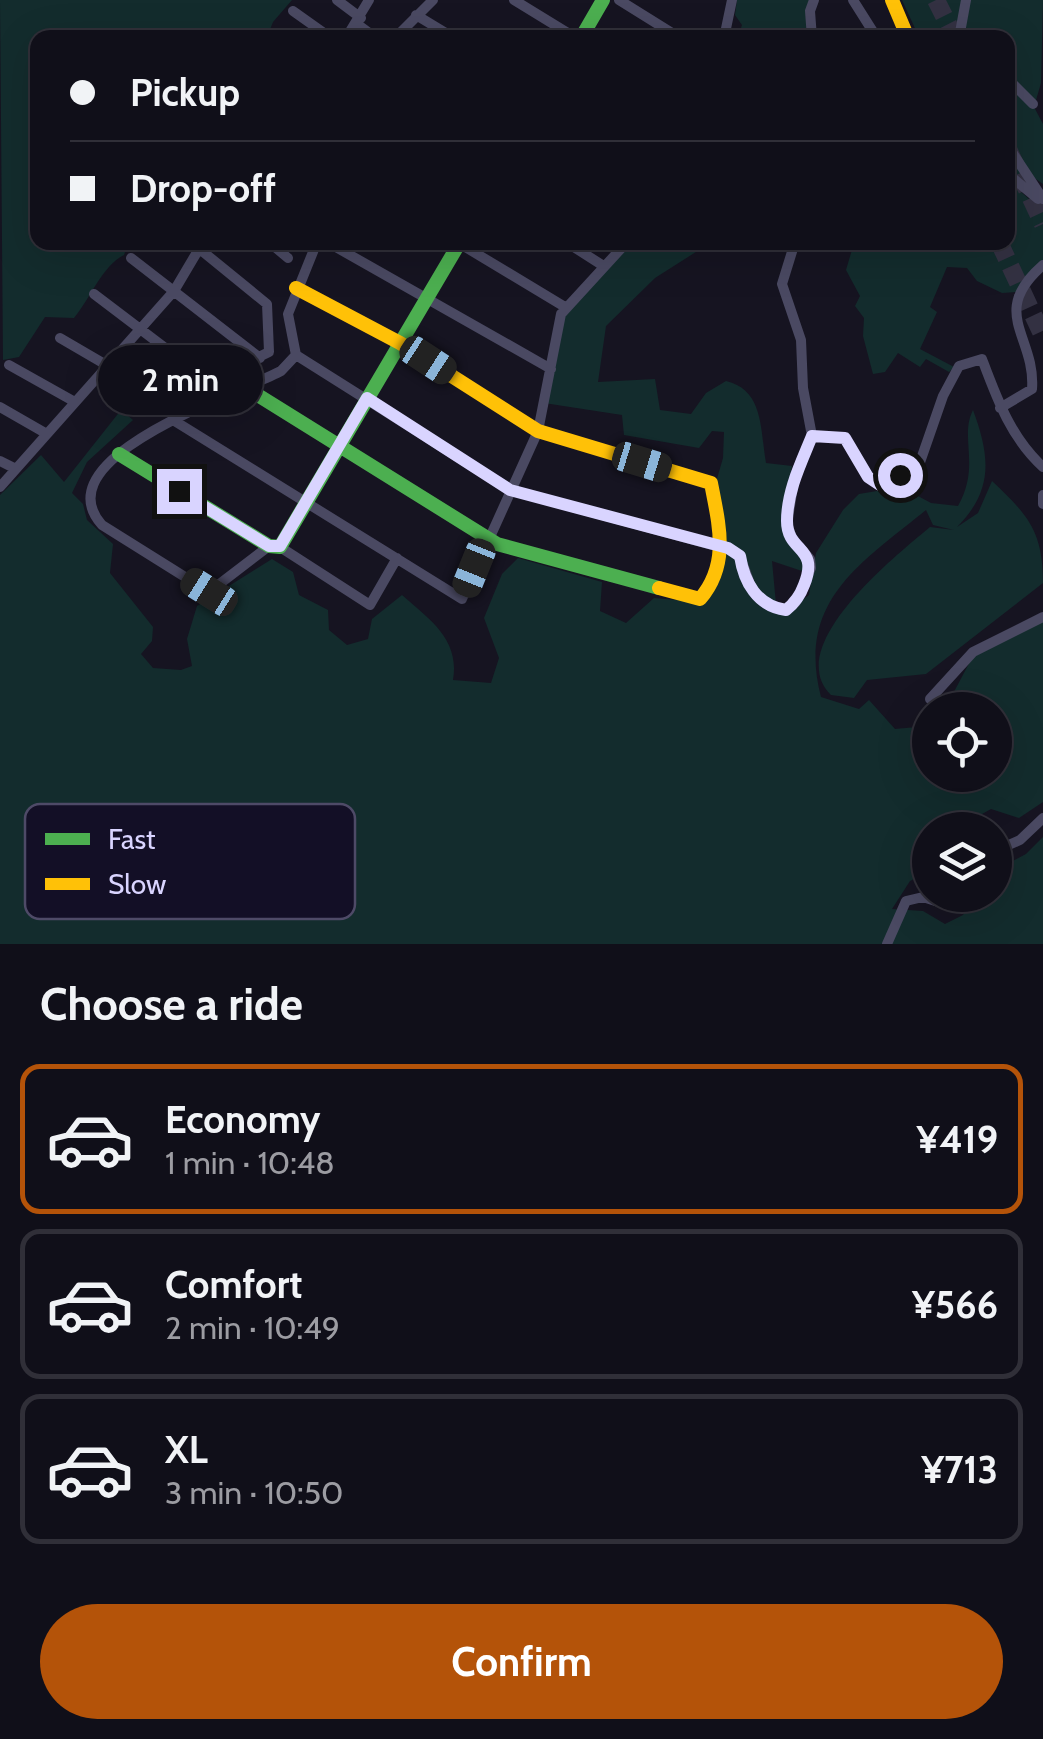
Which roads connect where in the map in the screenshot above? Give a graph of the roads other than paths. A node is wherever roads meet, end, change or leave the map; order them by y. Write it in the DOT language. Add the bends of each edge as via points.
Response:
graph roads {
  1 [pos="337,0"];
  2 [pos="369,0"];
  3 [pos="433,0"];
  4 [pos="514,0"];
  5 [pos="603,0"];
  6 [pos="619,0"];
  7 [pos="732,0"];
  8 [pos="814,0"];
  9 [pos="853,0"];
  10 [pos="892,0"];
  11 [pos="966,0"];
  12 [pos="294,11"];
  13 [pos="416,15"];
  14 [pos="359,21"];
  15 [pos="320,30"];
  16 [pos="352,30"];
  17 [pos="368,30"];
  18 [pos="402,30"];
  19 [pos="441,30"];
  20 [pos="565,30"];
  21 [pos="583,30"];
  22 [pos="667,30"];
  23 [pos="727,30"];
  24 [pos="811,30"];
  25 [pos="872,30"];
  26 [pos="905,30"];
  27 [pos="960,30"];
  28 [pos="1015,87"];
  29 [pos="1033,104"];
  30 [pos="1015,157"];
  31 [pos="1015,179"];
  32 [pos="1043,201"];
  33 [pos="195,250"];
  34 [pos="204,250"];
  35 [pos="278,250"];
  36 [pos="313,250"];
  37 [pos="343,250"];
  38 [pos="455,250"];
  39 [pos="471,250"];
  40 [pos="579,250"];
  41 [pos="618,250"];
  42 [pos="793,250"];
  43 [pos="131,258"];
  44 [pos="288,258"];
  45 [pos="602,265"];
  46 [pos="1043,265"];
  47 [pos="296,288"];
  48 [pos="174,292"];
  49 [pos="94,294"];
  50 [pos="428,297"];
  51 [pos="565,307"];
  52 [pos="140,328"];
  53 [pos="60,338"];
  54 [pos="400,342"];
  55 [pos="296,355"];
  56 [pos="260,358"];
  57 [pos="10,365"];
  58 [pos="108,366"];
  59 [pos="551,370"];
  60 [pos="248,389"];
  61 [pos="367,398"];
  62 [pos="76,402"];
  63 [pos="0,408"];
  64 [pos="1000,408"];
  65 [pos="174,420"];
  66 [pos="538,431"];
  67 [pos="47,434"];
  68 [pos="812,436"];
  69 [pos="340,445"];
  70 [pos="120,454"];
  71 [pos="0,461"];
  72 [pos="1043,467"];
  73 [pos="16,469"];
  74 [pos="0,487"];
  75 [pos="510,490"];
  76 [pos="1043,495"];
  77 [pos="307,500"];
  78 [pos="1043,504"];
  79 [pos="487,538"];
  80 [pos="274,546"];
  81 [pos="723,548"];
  82 [pos="397,558"];
  83 [pos="1043,618"];
  84 [pos="936,692"];
  85 [pos="1043,818"];
  86 [pos="1012,843"];
  87 [pos="912,900"];
  88 [pos="888,944"];
  1 -- 14 [label="street"];
  2 -- 14 [label="street"];
  3 -- 13 [label="street"];
  4 -- 20 [label="street"];
  5 -- 21 [label="main road"];
  6 -- 22 [label="street"];
  7 -- 23 [label="street"];
  8 -- 24 [label="street"];
  9 -- 25 [label="street"];
  10 -- 26 [label="main road"];
  11 -- 27 [label="street"];
  12 -- 15 [label="street"];
  13 -- 18 [label="street"];
  13 -- 19 [label="street"];
  14 -- 16 [label="street"];
  14 -- 17 [label="street"];
  28 -- 29 [label="street"];
  30 -- 32 [label="street"];
  31 -- 32 [label="street"];
  33 -- 48 [label="street"];
  34 -- 56 [label="street" via="267,304 268,352"];
  35 -- 44 [label="street"];
  36 -- 47 [label="street"];
  37 -- 50 [label="street"];
  38 -- 50 [label="main road"];
  39 -- 51 [label="street"];
  40 -- 45 [label="street"];
  41 -- 45 [label="street"];
  42 -- 68 [label="street" via="782,284 801,340"];
  43 -- 48 [label="street"];
  45 -- 51 [label="street"];
  46 -- 64 [label="street" via="1018,294 1015,309 1032,389"];
  47 -- 54 [label="main road"];
  47 -- 55 [label="street" via="288,314"];
  48 -- 52 [label="street"];
  48 -- 56 [label="street"];
  49 -- 52 [label="street"];
  50 -- 54 [label="main road"];
  50 -- 59 [label="street"];
  51 -- 59 [label="street"];
  52 -- 56 [label="street" via="206,379"];
  52 -- 58 [label="street"];
  53 -- 58 [label="street"];
  54 -- 61 [label="main road"];
  54 -- 66 [label="main road"];
  55 -- 60 [label="street" via="281,372"];
  55 -- 61 [label="street"];
  57 -- 62 [label="street"];
  58 -- 62 [label="street"];
  59 -- 66 [label="street"];
  60 -- 65 [label="street"];
  60 -- 69 [label="main road"];
  61 -- 69 [label="main road"];
  61 -- 75 [label="street"];
  62 -- 67 [label="street"];
  63 -- 67 [label="street"];
  64 -- 68 [label="street" via="982,359 960,366 919,465 880,485 845,438"];
  64 -- 72 [label="street"];
  65 -- 70 [label="street"];
  65 -- 77 [label="street"];
  66 -- 75 [label="street"];
  66 -- 81 [label="main road" via="711,483"];
  67 -- 73 [label="street"];
  68 -- 81 [label="street" via="787,524 810,559 796,602 786,610 764,603 743,576 740,556"];
  69 -- 77 [label="main road"];
  69 -- 79 [label="main road"];
  70 -- 80 [label="main road"];
  70 -- 80 [label="street" via="91,484 94,516 209,592"];
  71 -- 73 [label="street"];
  73 -- 74 [label="street"];
  75 -- 79 [label="street"];
  75 -- 81 [label="street"];
  76 -- 78 [label="street"];
  77 -- 80 [label="main road"];
  77 -- 82 [label="street"];
  79 -- 81 [label="main road" via="700,599 710,590"];
  79 -- 82 [label="street" via="462,598"];
  80 -- 82 [label="street" via="370,604"];
  83 -- 84 [label="street" via="973,652"];
  85 -- 86 [label="street"];
  87 -- 88 [label="street"];
}
